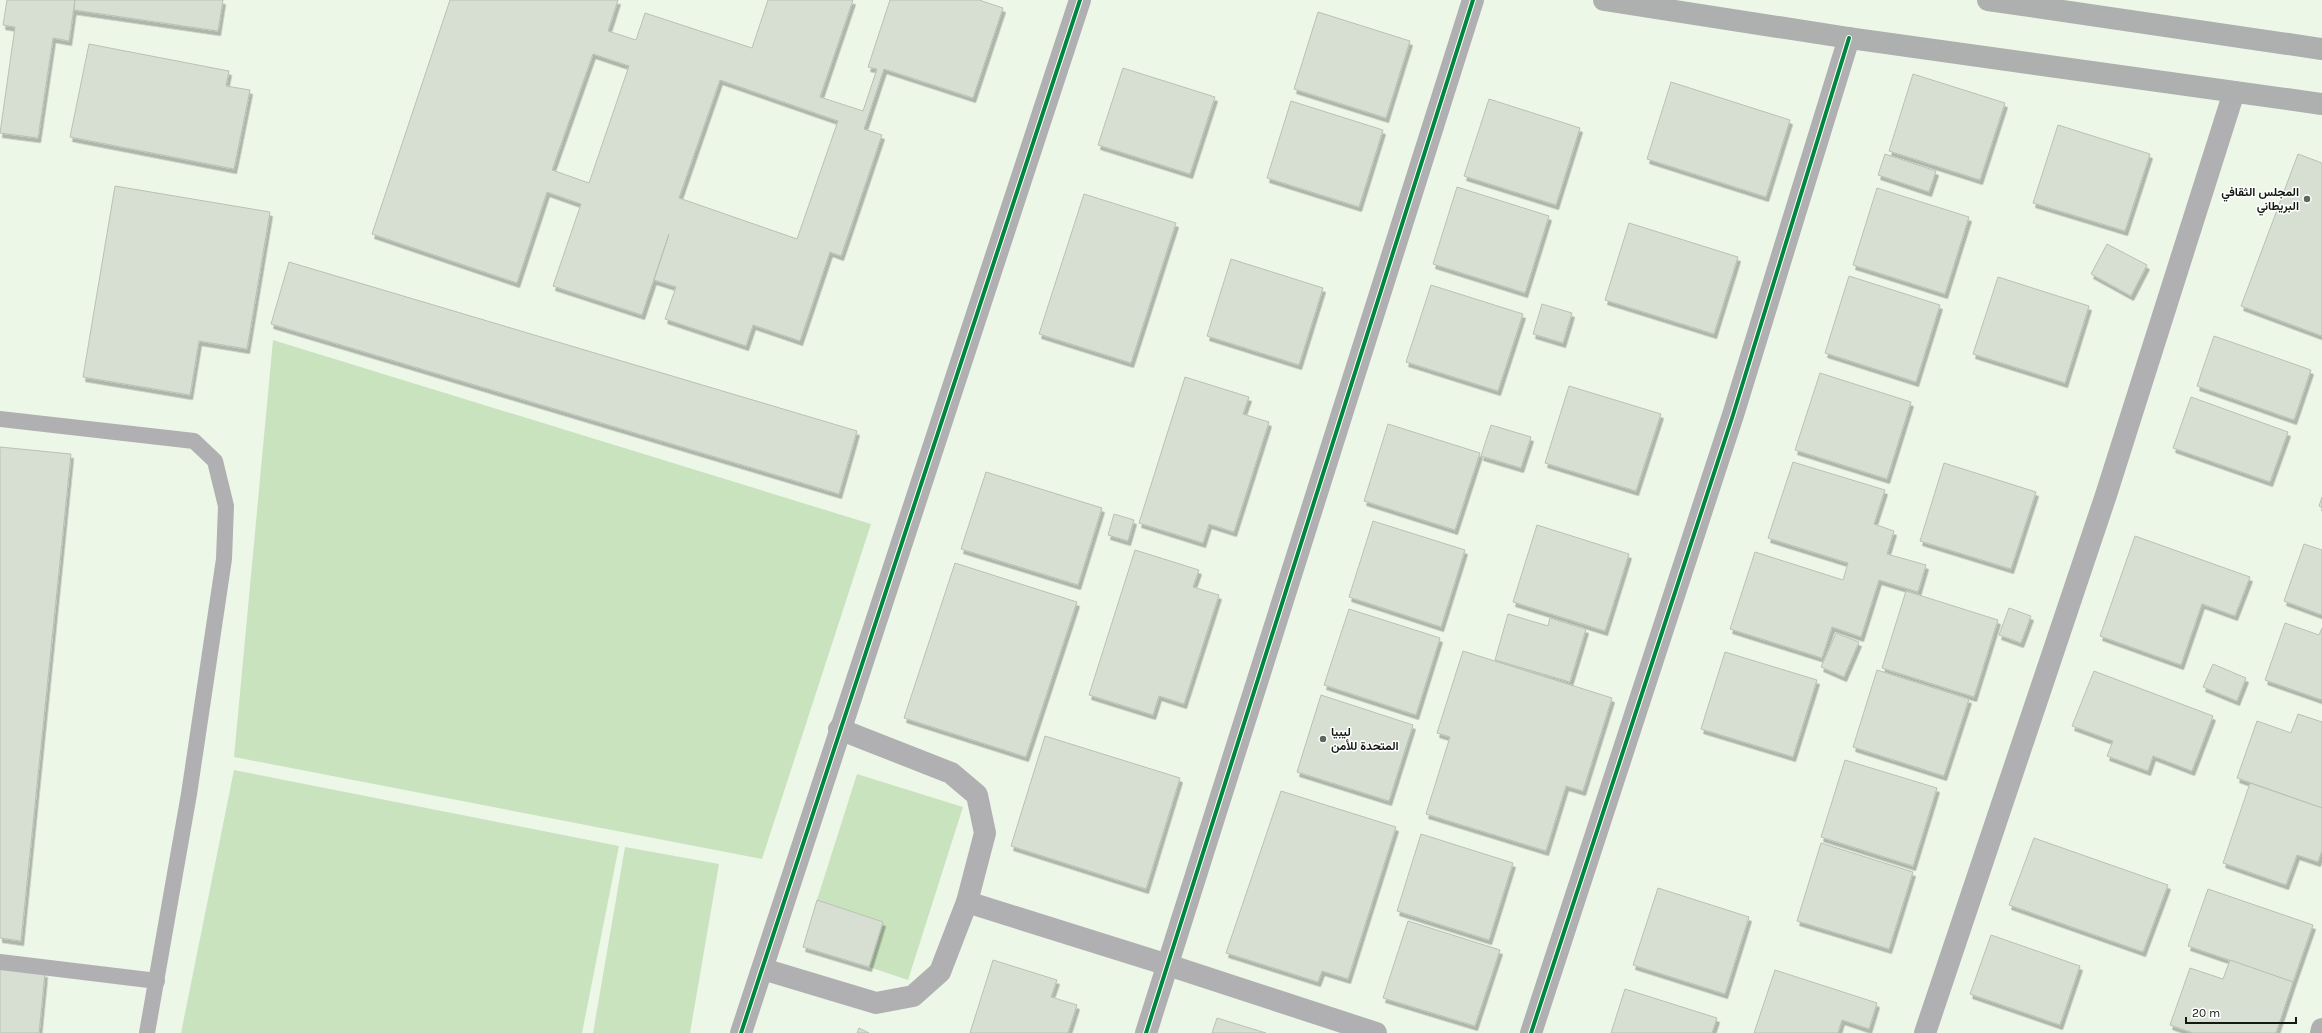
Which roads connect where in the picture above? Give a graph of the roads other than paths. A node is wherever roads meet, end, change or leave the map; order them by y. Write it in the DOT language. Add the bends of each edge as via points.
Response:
graph roads {
  1 [pos="1080,0"];
  2 [pos="1472,0"];
  3 [pos="1604,0"];
  4 [pos="1988,0"];
  5 [pos="1849,38"];
  6 [pos="2322,49"];
  7 [pos="2234,92"];
  8 [pos="2322,104"];
  9 [pos="0,420"];
  10 [pos="839,730"];
  11 [pos="967,902"];
  12 [pos="0,962"];
  13 [pos="1168,965"];
  14 [pos="763,969"];
  15 [pos="157,981"];
  16 [pos="2322,1029"];
  17 [pos="147,1033"];
  18 [pos="741,1033"];
  19 [pos="1146,1033"];
  20 [pos="1376,1033"];
  21 [pos="1531,1033"];
  22 [pos="1925,1033"];
  23 [pos="2321,1033"];
  1 -- 10 [label="street"];
  2 -- 13 [label="street"];
  3 -- 5 [label="street"];
  4 -- 6 [label="street"];
  5 -- 7 [label="street"];
  5 -- 21 [label="street" via="1733,415"];
  7 -- 8 [label="street"];
  7 -- 22 [label="street" via="2106,495"];
  9 -- 15 [label="lane" via="194,441 215,461 226,506 224,559 189,794"];
  10 -- 11 [label="street" via="951,773 977,796 985,832"];
  10 -- 14 [label="street"];
  11 -- 13 [label="street"];
  11 -- 14 [label="street" via="940,972 913,996 876,1003"];
  12 -- 15 [label="lane"];
  13 -- 19 [label="street"];
  13 -- 20 [label="street"];
  14 -- 18 [label="street"];
  15 -- 17 [label="lane"];
  16 -- 23 [label="street"];
}
